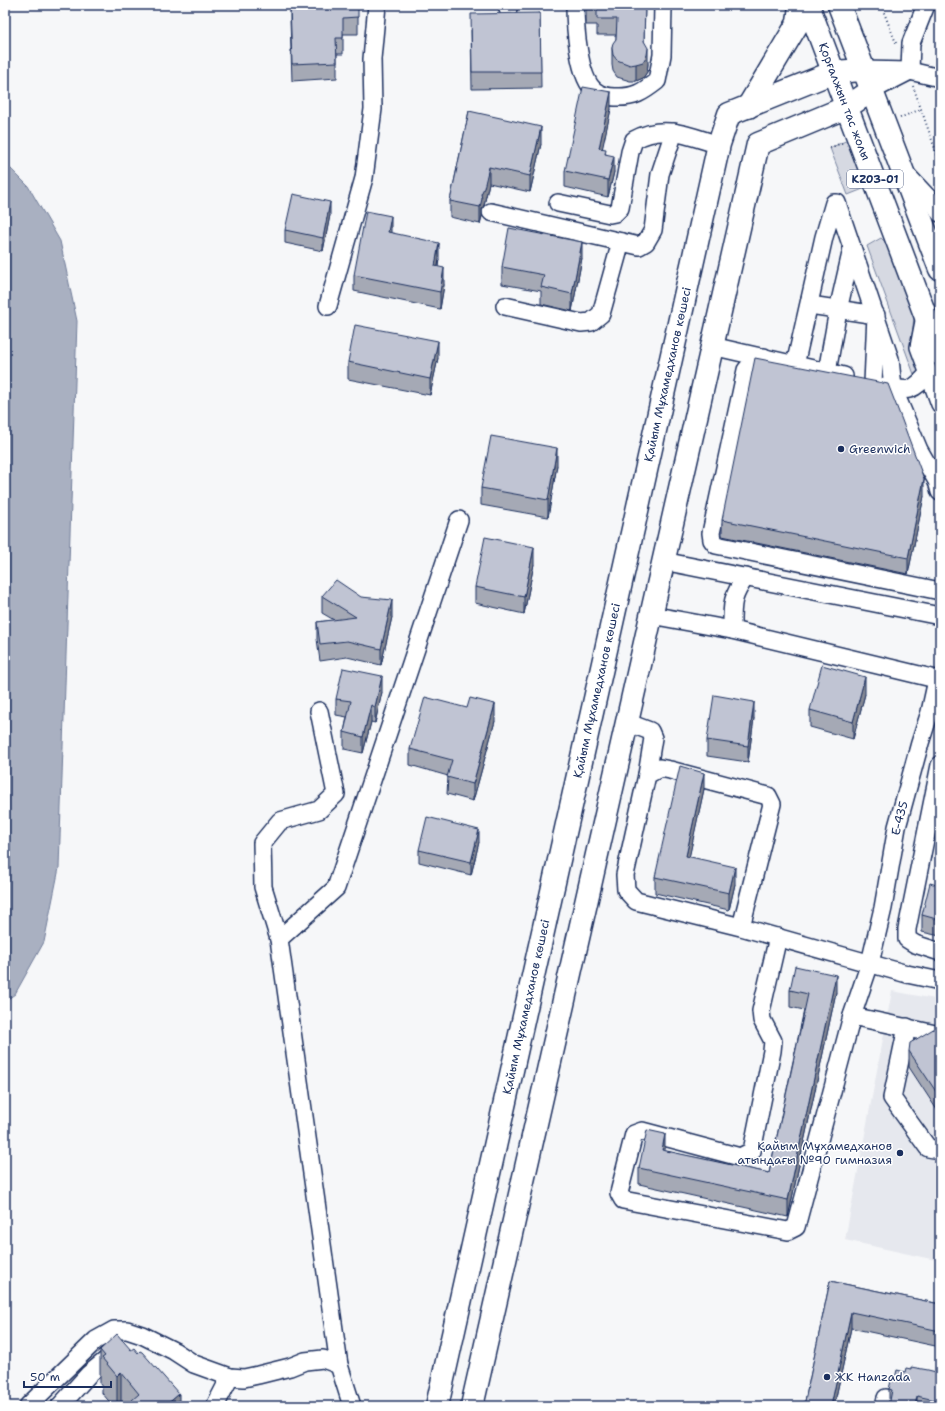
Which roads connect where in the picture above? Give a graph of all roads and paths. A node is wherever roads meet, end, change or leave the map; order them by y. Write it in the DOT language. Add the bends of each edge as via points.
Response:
graph roads {
  1 [pos="377,5"];
  2 [pos="575,5"];
  3 [pos="663,5"];
  4 [pos="800,5"];
  5 [pos="808,5"];
  6 [pos="839,5"];
  7 [pos="926,5"];
  8 [pos="863,70"];
  9 [pos="910,71"];
  10 [pos="834,72"];
  11 [pos="940,78"];
  12 [pos="871,91"];
  13 [pos="748,106"];
  14 [pos="847,107"];
  15 [pos="921,108"];
  16 [pos="896,119"];
  17 [pos="674,132"];
  18 [pos="719,145"];
  19 [pos="901,169"];
  20 [pos="558,203"];
  21 [pos="492,212"];
  22 [pos="940,213"];
  23 [pos="621,242"];
  24 [pos="852,249"];
  25 [pos="940,269"];
  26 [pos="810,305"];
  27 [pos="328,306"];
  28 [pos="505,306"];
  29 [pos="838,310"];
  30 [pos="876,315"];
  31 [pos="925,316"];
  32 [pos="712,346"];
  33 [pos="940,354"];
  34 [pos="764,357"];
  35 [pos="795,365"];
  36 [pos="827,372"];
  37 [pos="929,373"];
  38 [pos="873,383"];
  39 [pos="893,388"];
  40 [pos="940,404"];
  41 [pos="940,492"];
  42 [pos="459,520"];
  43 [pos="663,561"];
  44 [pos="746,577"];
  45 [pos="940,591"];
  46 [pos="651,615"];
  47 [pos="940,616"];
  48 [pos="732,630"];
  49 [pos="938,680"];
  50 [pos="319,711"];
  51 [pos="626,722"];
  52 [pos="940,765"];
  53 [pos="647,775"];
  54 [pos="741,927"];
  55 [pos="778,938"];
  56 [pos="279,939"];
  57 [pos="940,952"];
  58 [pos="870,963"];
  59 [pos="940,981"];
  60 [pos="852,1016"];
  61 [pos="907,1027"];
  62 [pos="940,1035"];
  63 [pos="940,1150"];
  64 [pos="105,1335"];
  65 [pos="339,1365"];
  66 [pos="230,1377"];
  67 [pos="28,1406"];
  68 [pos="60,1406"];
  69 [pos="215,1406"];
  70 [pos="352,1406"];
  71 [pos="437,1406"];
  72 [pos="472,1406"];
  73 [pos="884,1406"];
  74 [pos="928,1406"];
  1 -- 27 [label="street" via="372,59 373,109 364,178"];
  2 -- 3 [label="street" via="578,52 587,80 595,91 611,97 627,98 645,91 657,81 662,55"];
  4 -- 13 [label="main road" via="798,23"];
  5 -- 10 [label="main road, Қорғалжын тас жолы / KZ03-01"];
  6 -- 8 [label="main road, KZ03-01"];
  7 -- 9 [label="street" via="911,43"];
  8 -- 9 [label="street"];
  8 -- 10 [label="main road, Қайым Мұхамедханов көшесі"];
  8 -- 12 [label="main road, KZ03-01"];
  9 -- 11 [label="street"];
  9 -- 12 [label="street"];
  10 -- 13 [label="main road, Қайым Мұхамедханов көшесі"];
  10 -- 14 [label="main road, Қорғалжын тас жолы / KZ03-01"];
  12 -- 14 [label="main road"];
  12 -- 19 [label="main road, KZ03-01"];
  13 -- 18 [label="main road, Қайым Мұхамедханов көшесі" via="729,114"];
  14 -- 31 [label="main road, Қорғалжын тас жолы / KZ03-01"];
  14 -- 32 [label="main road" via="758,144"];
  15 -- 16 [label="path"];
  17 -- 18 [label="street"];
  17 -- 20 [label="street" via="663,130 643,134 634,140 620,208 616,213 610,214"];
  17 -- 23 [label="street" via="660,174 653,230 646,242 639,246"];
  18 -- 71 [label="main road, Қайым Мұхамедханов көшесі"];
  19 -- 22 [label="street"];
  19 -- 25 [label="main road, KZ03-01"];
  21 -- 23 [label="street"];
  23 -- 28 [label="street" via="601,314 591,322 581,323"];
  24 -- 26 [label="street" via="837,203 834,203"];
  24 -- 29 [label="street"];
  24 -- 30 [label="street"];
  26 -- 29 [label="street"];
  26 -- 35 [label="street"];
  29 -- 30 [label="street"];
  29 -- 36 [label="street"];
  30 -- 38 [label="street"];
  30 -- 39 [label="street" via="890,359"];
  31 -- 33 [label="main road, Қорғалжын тас жолы / KZ03-01"];
  31 -- 37 [label="street" via="919,347"];
  32 -- 34 [label="street"];
  32 -- 43 [label="main road"];
  34 -- 35 [label="street"];
  34 -- 45 [label="street" via="752,363 746,370 711,533 712,540 716,544"];
  35 -- 36 [label="street"];
  36 -- 38 [label="street"];
  37 -- 39 [label="street" via="913,389"];
  37 -- 40 [label="street"];
  38 -- 39 [label="street"];
  39 -- 41 [label="street"];
  42 -- 56 [label="street" via="336,888"];
  43 -- 44 [label="street"];
  43 -- 46 [label="main road"];
  44 -- 47 [label="street"];
  44 -- 48 [label="street" via="732,600"];
  46 -- 48 [label="street"];
  46 -- 51 [label="main road"];
  48 -- 49 [label="street"];
  49 -- 58 [label="street, Е-435" via="897,827 883,908"];
  50 -- 56 [label="street" via="336,794 319,810 280,821 262,843 263,888"];
  51 -- 53 [label="street" via="650,731 653,738"];
  51 -- 72 [label="main road"];
  52 -- 57 [label="street" via="907,929 907,939"];
  53 -- 54 [label="street" via="625,876 626,890 636,901"];
  53 -- 54 [label="street" via="660,768 768,796 772,804"];
  54 -- 55 [label="street"];
  55 -- 58 [label="street"];
  55 -- 60 [label="street, Е-435" via="761,1011 762,1020 773,1041 752,1151 740,1157 642,1131 634,1134 619,1193 623,1200 788,1231 796,1227"];
  56 -- 65 [label="street"];
  58 -- 59 [label="street"];
  58 -- 60 [label="street, Е-435"];
  60 -- 61 [label="street"];
  61 -- 62 [label="street"];
  61 -- 63 [label="street" via="892,1098 928,1148"];
  64 -- 66 [label="street" via="114,1330 127,1330 142,1335 194,1364"];
  64 -- 67 [label="street" via="96,1340"];
  64 -- 68 [label="street" via="123,1356 89,1374"];
  65 -- 66 [label="street" via="323,1358 244,1378"];
  65 -- 70 [label="street"];
  66 -- 69 [label="street"];
  73 -- 74 [label="street" via="886,1398"];
}
